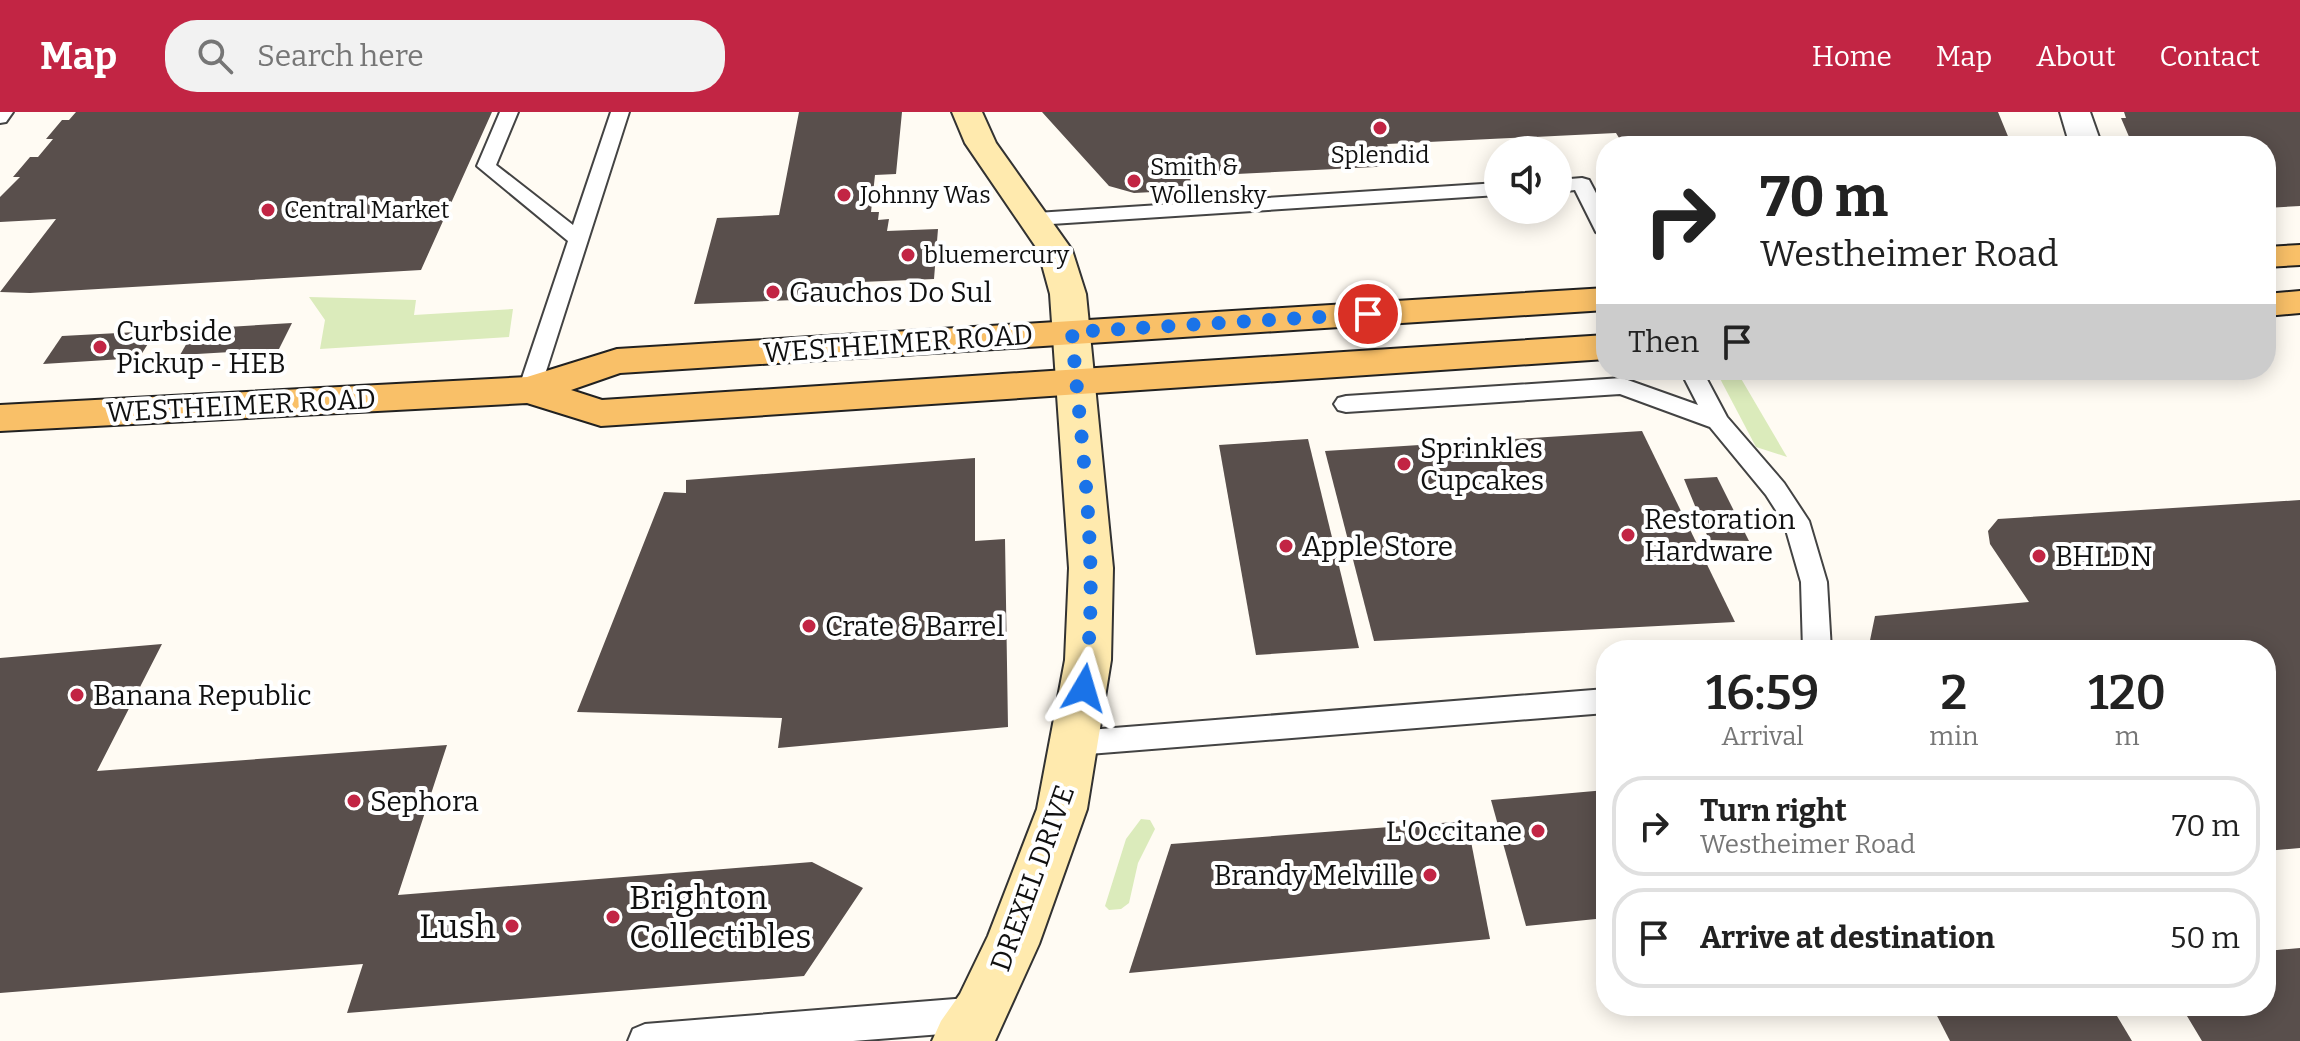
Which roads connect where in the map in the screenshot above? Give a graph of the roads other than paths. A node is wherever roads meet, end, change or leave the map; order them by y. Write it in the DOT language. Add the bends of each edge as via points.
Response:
graph roads {
  1 [pos="4,112"];
  2 [pos="509,112"];
  3 [pos="620,112"];
  4 [pos="967,112"];
  5 [pos="2075,112"];
  6 [pos="0,118"];
  7 [pos="2083,136"];
  8 [pos="1572,185"];
  9 [pos="1484,190"];
  10 [pos="1596,212"];
  11 [pos="1036,219"];
  12 [pos="579,240"];
  13 [pos="2300,255"];
  14 [pos="2276,256"];
  15 [pos="1596,300"];
  16 [pos="2300,302"];
  17 [pos="2276,304"];
  18 [pos="1072,332"];
  19 [pos="1596,348"];
  20 [pos="1696,380"];
  21 [pos="1076,381"];
  22 [pos="529,390"];
  23 [pos="1346,404"];
  24 [pos="0,418"];
  25 [pos="1718,421"];
  26 [pos="1817,640"];
  27 [pos="1596,702"];
  28 [pos="1076,743"];
  29 [pos="970,1027"];
  30 [pos="645,1041"];
  1 -- 6 [label="lane"];
  2 -- 12 [label="lane" via="486,166"];
  3 -- 12 [label="lane"];
  4 -- 11 [label="street, DREXEL DRIVE" via="981,143"];
  5 -- 7 [label="street"];
  8 -- 10 [label="lane" via="1582,184"];
  9 -- 11 [label="lane"];
  11 -- 18 [label="street, DREXEL DRIVE" via="1055,250"];
  12 -- 22 [label="lane"];
  13 -- 14 [label="main road"];
  15 -- 18 [label="main road, WESTHEIMER ROAD"];
  16 -- 17 [label="main road"];
  18 -- 21 [label="street, DREXEL DRIVE"];
  18 -- 22 [label="main road, WESTHEIMER ROAD" via="617,361"];
  19 -- 21 [label="main road, WESTHEIMER ROAD"];
  20 -- 25 [label="lane"];
  21 -- 22 [label="main road, WESTHEIMER ROAD" via="601,413"];
  21 -- 28 [label="street, DREXEL DRIVE" via="1091,568 1088,660"];
  22 -- 24 [label="main road, WESTHEIMER ROAD"];
  23 -- 25 [label="lane" via="1622,386"];
  25 -- 26 [label="lane" via="1796,521 1814,582"];
  27 -- 28 [label="lane"];
  28 -- 29 [label="street, DREXEL DRIVE" via="1062,809 1012,944"];
  29 -- 30 [label="lane"];
}
